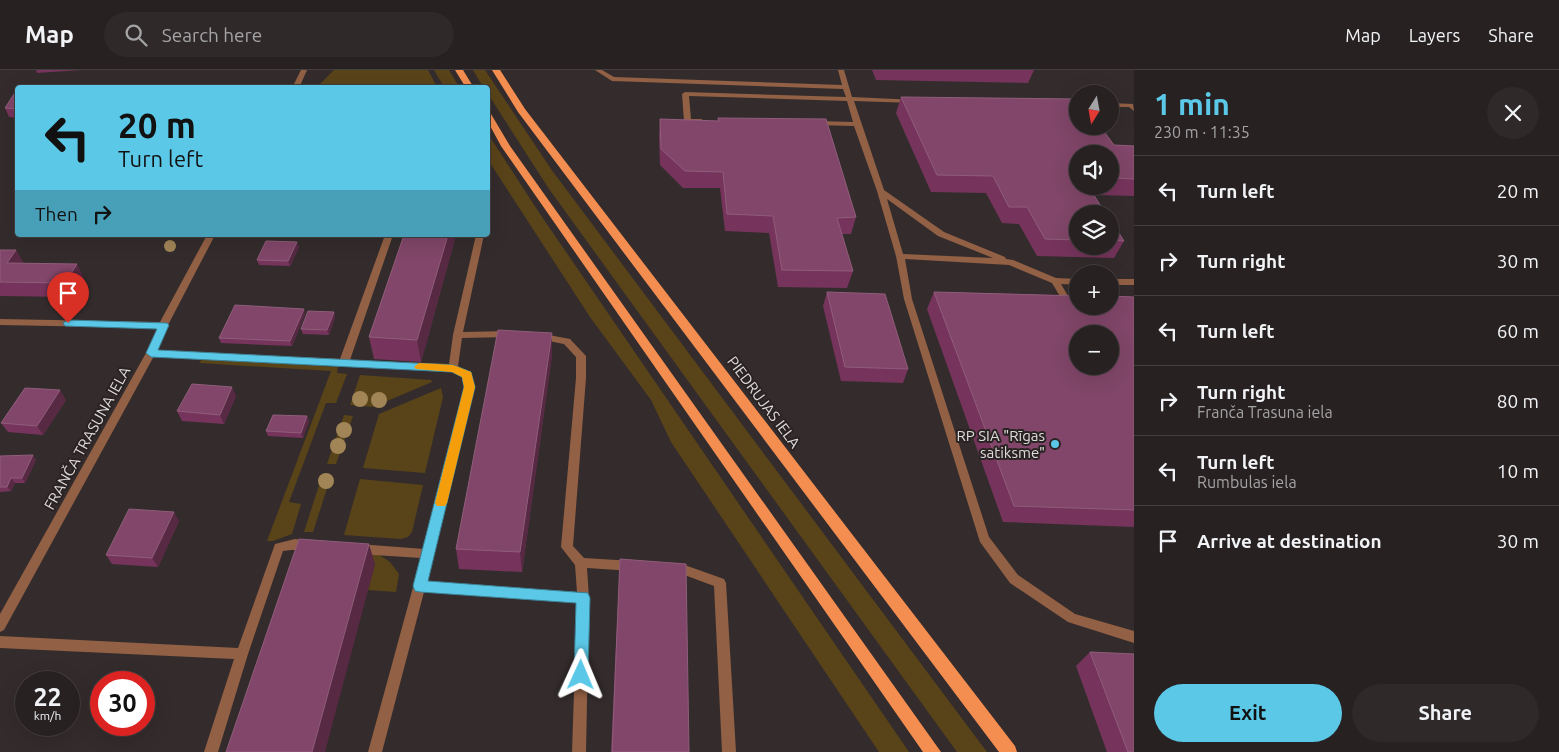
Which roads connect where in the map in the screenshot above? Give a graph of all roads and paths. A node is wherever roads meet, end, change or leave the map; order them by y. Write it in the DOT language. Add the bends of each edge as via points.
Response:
graph roads {
  1 [pos="304,70"];
  2 [pos="459,70"];
  3 [pos="496,70"];
  4 [pos="598,70"];
  5 [pos="841,70"];
  6 [pos="296,85"];
  7 [pos="468,85"];
  8 [pos="846,87"];
  9 [pos="849,99"];
  10 [pos="918,101"];
  11 [pos="1119,105"];
  12 [pos="1134,109"];
  13 [pos="490,119"];
  14 [pos="708,121"];
  15 [pos="807,123"];
  16 [pos="857,124"];
  17 [pos="881,191"];
  18 [pos="210,237"];
  19 [pos="388,237"];
  20 [pos="480,237"];
  21 [pos="900,256"];
  22 [pos="1010,262"];
  23 [pos="1055,281"];
  24 [pos="1069,282"];
  25 [pos="1119,282"];
  26 [pos="1134,282"];
  27 [pos="1069,303"];
  28 [pos="0,322"];
  29 [pos="163,325"];
  30 [pos="458,334"];
  31 [pos="151,353"];
  32 [pos="344,362"];
  33 [pos="453,368"];
  34 [pos="323,546"];
  35 [pos="342,547"];
  36 [pos="428,554"];
  37 [pos="581,563"];
  38 [pos="420,586"];
  39 [pos="583,598"];
  40 [pos="0,626"];
  41 [pos="1134,637"];
  42 [pos="0,642"];
  43 [pos="242,654"];
  44 [pos="211,752"];
  45 [pos="375,752"];
  46 [pos="579,752"];
  47 [pos="730,752"];
  48 [pos="933,752"];
  49 [pos="1009,752"];
  1 -- 6 [label="street"];
  2 -- 7 [label="main road"];
  3 -- 49 [label="main road, PIEDRUJAS IELA" via="527,118"];
  4 -- 8 [label="street" via="612,79"];
  5 -- 8 [label="street"];
  8 -- 9 [label="street"];
  9 -- 10 [label="street"];
  9 -- 14 [label="street" via="685,94 688,121"];
  9 -- 16 [label="street"];
  11 -- 12 [label="street" via="1131,105"];
  13 -- 48 [label="main road"];
  15 -- 16 [label="street"];
  16 -- 17 [label="street"];
  17 -- 21 [label="street"];
  17 -- 22 [label="street" via="941,234"];
  18 -- 29 [label="street, FRANČA TRASUNA IELA"];
  19 -- 32 [label="street"];
  20 -- 30 [label="street"];
  21 -- 22 [label="street"];
  21 -- 41 [label="street" via="908,299 984,539 1014,579 1072,618"];
  22 -- 23 [label="street"];
  23 -- 24 [label="street"];
  23 -- 27 [label="street"];
  25 -- 26 [label="street"];
  28 -- 29 [label="street"];
  29 -- 31 [label="street, FRANČA TRASUNA IELA"];
  30 -- 33 [label="street"];
  30 -- 37 [label="street" via="494,333 567,340 580,356 567,547"];
  31 -- 32 [label="street"];
  31 -- 40 [label="street, FRANČA TRASUNA IELA"];
  32 -- 33 [label="street"];
  33 -- 36 [label="street" via="467,375 469,387"];
  34 -- 43 [label="street" via="295,544 279,547"];
  35 -- 36 [label="street"];
  36 -- 38 [label="street"];
  37 -- 39 [label="street"];
  37 -- 47 [label="street" via="679,568 720,583"];
  38 -- 39 [label="street"];
  38 -- 45 [label="street"];
  39 -- 46 [label="street"];
  42 -- 43 [label="street"];
  43 -- 44 [label="street"];
}
